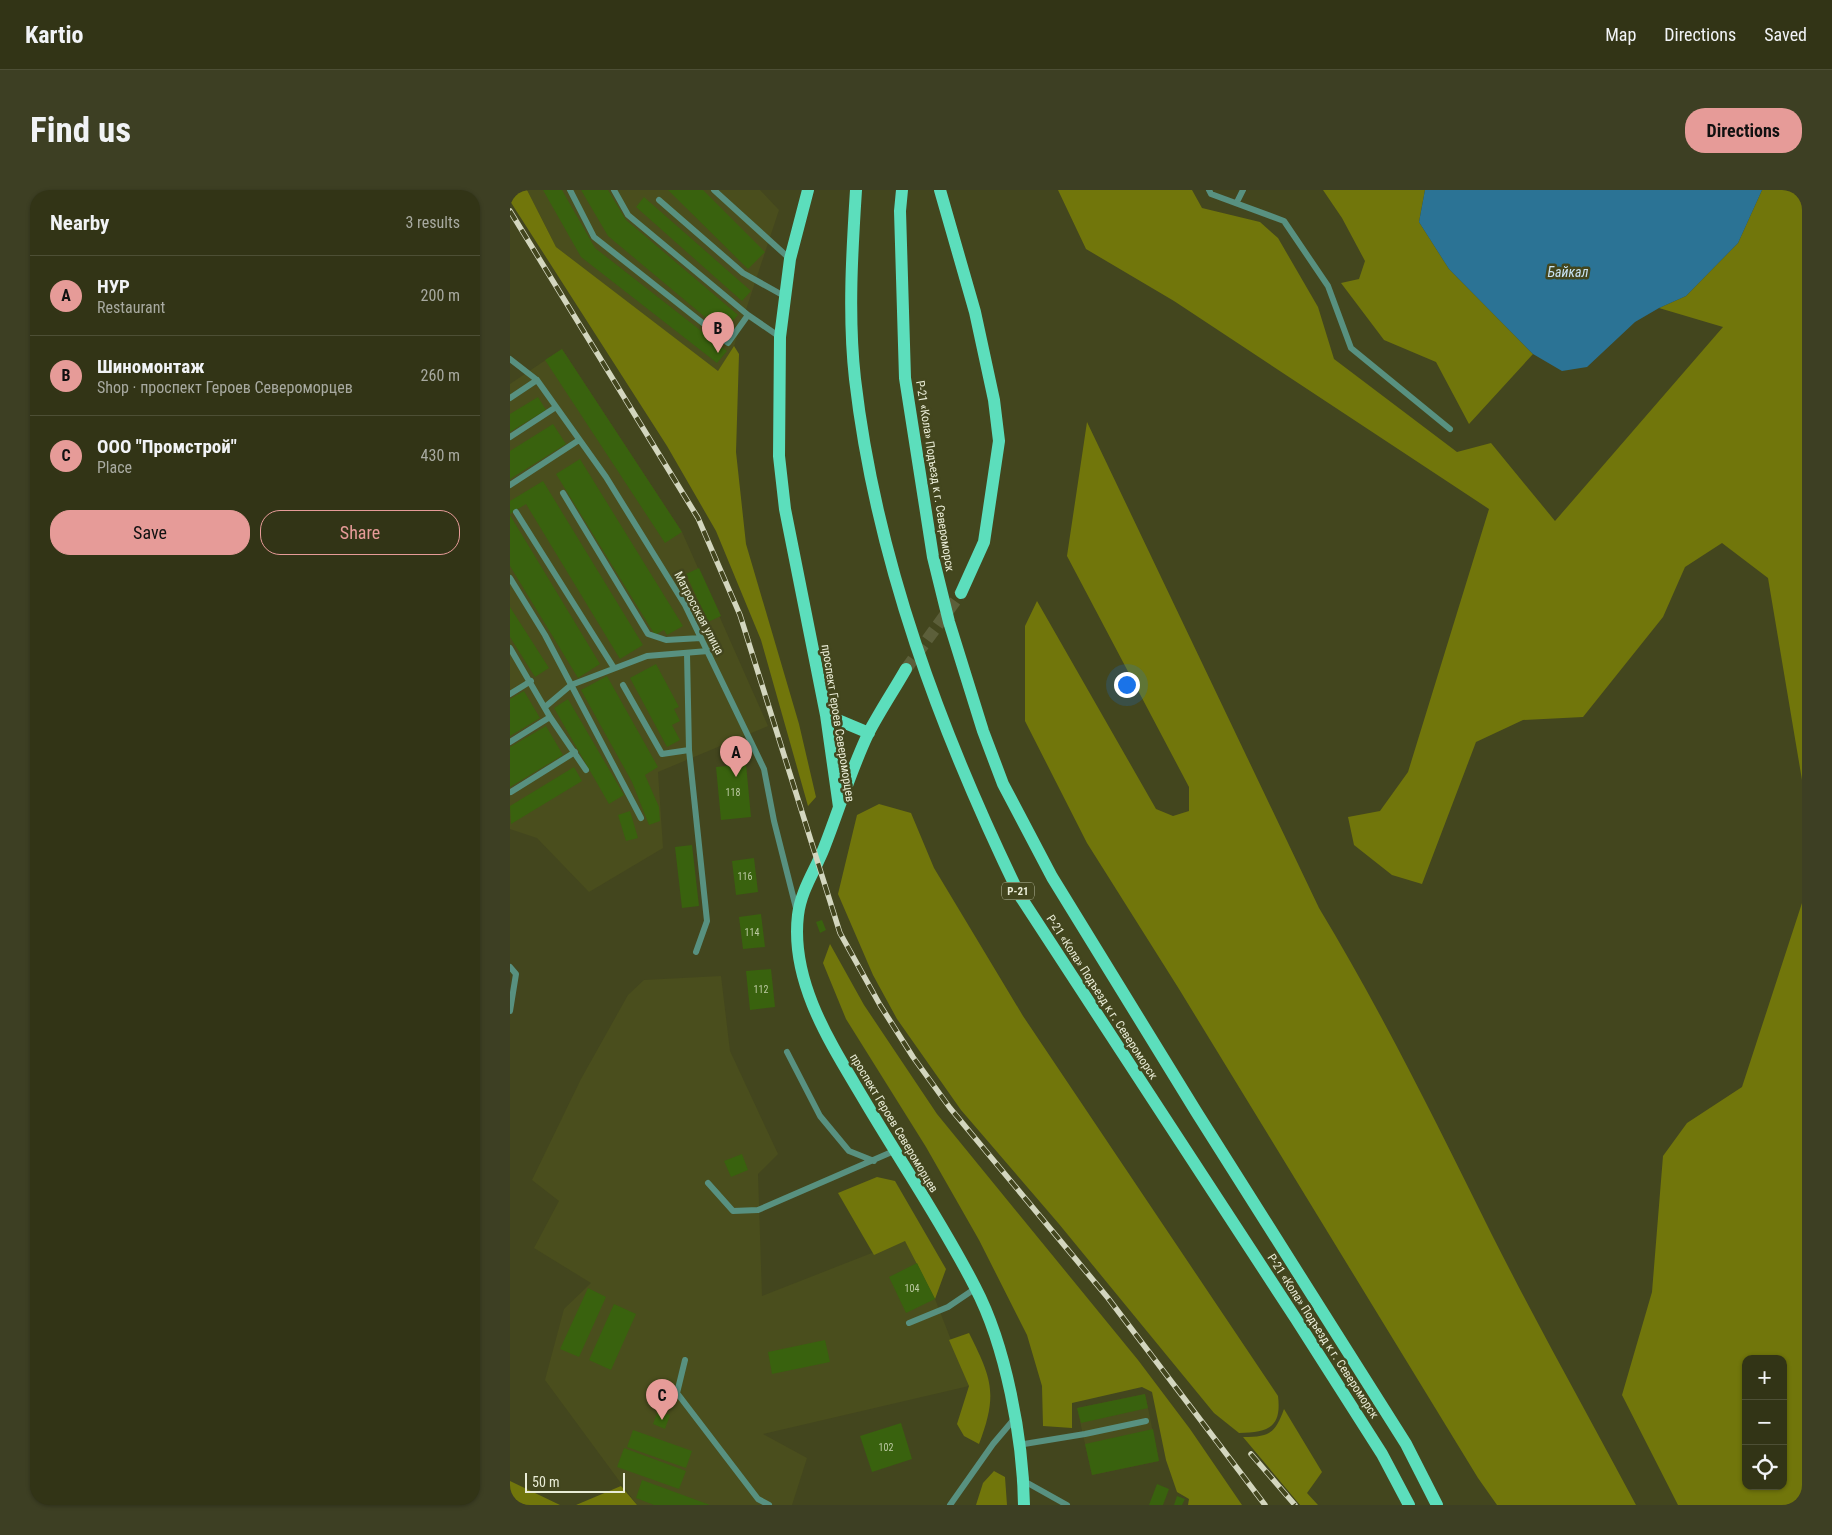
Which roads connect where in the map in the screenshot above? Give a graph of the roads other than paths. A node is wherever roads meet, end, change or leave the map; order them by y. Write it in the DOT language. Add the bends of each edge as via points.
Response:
graph roads {
  1 [pos="570,190"];
  2 [pos="614,190"];
  3 [pos="714,190"];
  4 [pos="808,190"];
  5 [pos="856,190"];
  6 [pos="902,190"];
  7 [pos="940,190"];
  8 [pos="1209,190"];
  9 [pos="1242,190"];
  10 [pos="659,200"];
  11 [pos="1237,202"];
  12 [pos="790,259"];
  13 [pos="786,297"];
  14 [pos="748,315"];
  15 [pos="780,337"];
  16 [pos="510,359"];
  17 [pos="537,380"];
  18 [pos="510,398"];
  19 [pos="556,407"];
  20 [pos="1450,429"];
  21 [pos="510,437"];
  22 [pos="579,440"];
  23 [pos="510,485"];
  24 [pos="563,493"];
  25 [pos="516,512"];
  26 [pos="510,578"];
  27 [pos="961,593"];
  28 [pos="701,638"];
  29 [pos="510,648"];
  30 [pos="708,651"];
  31 [pos="687,654"];
  32 [pos="614,668"];
  33 [pos="906,669"];
  34 [pos="531,681"];
  35 [pos="571,685"];
  36 [pos="623,685"];
  37 [pos="510,694"];
  38 [pos="544,707"];
  39 [pos="826,715"];
  40 [pos="550,717"];
  41 [pos="869,733"];
  42 [pos="510,742"];
  43 [pos="690,750"];
  44 [pos="575,752"];
  45 [pos="586,770"];
  46 [pos="511,792"];
  47 [pos="839,808"];
  48 [pos="641,818"];
  49 [pos="798,914"];
  50 [pos="696,952"];
  51 [pos="510,966"];
  52 [pos="510,1011"];
  53 [pos="787,1052"];
  54 [pos="894,1151"];
  55 [pos="874,1161"];
  56 [pos="708,1183"];
  57 [pos="976,1288"];
  58 [pos="909,1323"];
  59 [pos="685,1360"];
  60 [pos="1015,1418"];
  61 [pos="1146,1420"];
  62 [pos="1018,1445"];
  63 [pos="1024,1481"];
  64 [pos="769,1505"];
  65 [pos="950,1505"];
  66 [pos="1024,1505"];
  67 [pos="1067,1505"];
  68 [pos="1409,1505"];
  69 [pos="1437,1505"];
  1 -- 14 [label="lane" via="594,237 728,343"];
  2 -- 14 [label="lane" via="628,214"];
  3 -- 12 [label="lane"];
  4 -- 12 [label="main road, проспект Героев Североморцев"];
  5 -- 68 [label="main road, Р-21 «Кола» Подъезд к г. Североморск / Р-21" via="851,265 855,378 870,473 889,554 918,652 984,822 1020,896 1382,1454"];
  6 -- 69 [label="main road, Р-21 «Кола» Подъезд к г. Североморск / Р-21" via="905,378 923,501 949,622 1002,784 1052,877 1406,1444"];
  7 -- 27 [label="main road" via="976,312 999,441 984,542"];
  8 -- 11 [label="lane" via="1211,194"];
  9 -- 11 [label="lane"];
  10 -- 13 [label="lane" via="743,273"];
  11 -- 20 [label="lane" via="1284,221 1328,286 1351,348"];
  12 -- 13 [label="main road, проспект Героев Североморцев"];
  13 -- 15 [label="main road, проспект Героев Североморцев"];
  14 -- 15 [label="lane"];
  15 -- 39 [label="main road, проспект Героев Североморцев" via="779,456 784,500"];
  16 -- 17 [label="lane, Матросская улица"];
  17 -- 18 [label="lane"];
  17 -- 19 [label="lane, Матросская улица"];
  19 -- 21 [label="lane"];
  19 -- 22 [label="lane, Матросская улица"];
  22 -- 23 [label="lane"];
  22 -- 28 [label="lane, Матросская улица" via="685,605"];
  24 -- 28 [label="lane" via="648,634 666,640"];
  25 -- 32 [label="lane"];
  26 -- 35 [label="lane"];
  28 -- 30 [label="lane, Матросская улица"];
  29 -- 34 [label="lane"];
  30 -- 31 [label="lane"];
  30 -- 49 [label="lane, Матросская улица" via="764,769"];
  31 -- 32 [label="lane" via="647,656"];
  31 -- 43 [label="lane"];
  32 -- 35 [label="lane"];
  33 -- 41 [label="main road"];
  34 -- 37 [label="lane"];
  34 -- 38 [label="lane"];
  35 -- 38 [label="lane"];
  35 -- 48 [label="lane"];
  36 -- 43 [label="lane" via="662,754"];
  38 -- 40 [label="lane"];
  39 -- 41 [label="main road"];
  39 -- 47 [label="main road, проспект Героев Североморцев"];
  40 -- 42 [label="lane"];
  40 -- 44 [label="lane"];
  41 -- 47 [label="main road"];
  43 -- 50 [label="lane" via="707,921"];
  44 -- 45 [label="lane"];
  44 -- 46 [label="lane"];
  47 -- 49 [label="main road, проспект Героев Североморцев" via="806,884"];
  49 -- 54 [label="main road, проспект Героев Североморцев" via="797,934 804,981 823,1029"];
  51 -- 52 [label="lane" via="516,974"];
  53 -- 55 [label="lane" via="826,1123 849,1152"];
  54 -- 55 [label="lane"];
  54 -- 57 [label="main road, проспект Героев Североморцев"];
  55 -- 56 [label="lane" via="758,1210 733,1211"];
  57 -- 58 [label="lane" via="948,1307"];
  57 -- 60 [label="main road, проспект Героев Североморцев" via="1001,1359"];
  59 -- 64 [label="lane" via="677,1393 758,1499"];
  60 -- 62 [label="main road, проспект Героев Североморцев"];
  60 -- 65 [label="lane"];
  61 -- 62 [label="lane"];
  62 -- 63 [label="main road, проспект Героев Североморцев"];
  63 -- 66 [label="main road, проспект Героев Североморцев"];
  63 -- 67 [label="lane"];
}
